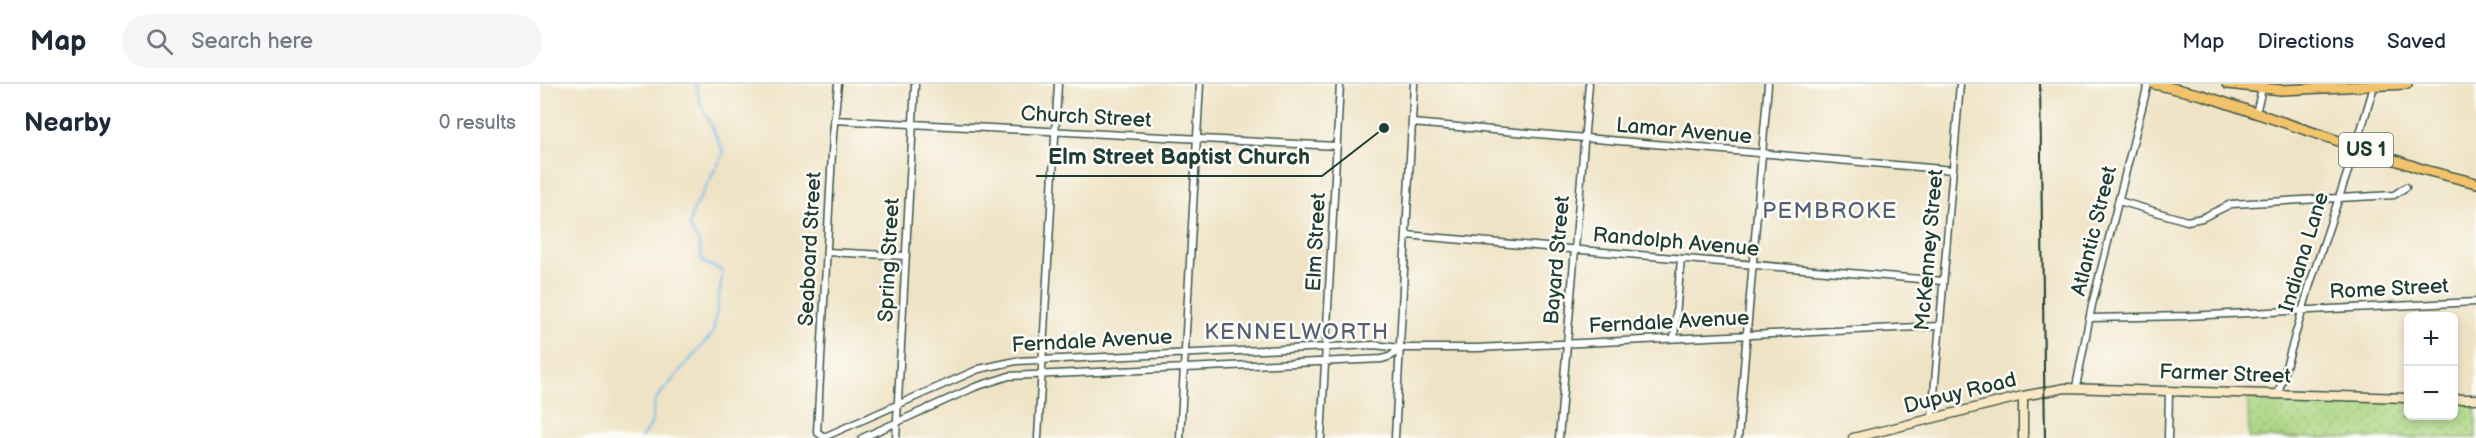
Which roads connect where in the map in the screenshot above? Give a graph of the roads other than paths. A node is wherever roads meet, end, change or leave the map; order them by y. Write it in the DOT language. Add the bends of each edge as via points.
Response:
graph roads {
  1 [pos="838,84"];
  2 [pos="915,84"];
  3 [pos="1058,84"];
  4 [pos="1200,84"];
  5 [pos="1340,84"];
  6 [pos="1414,84"];
  7 [pos="1588,84"];
  8 [pos="1768,84"];
  9 [pos="1960,84"];
  10 [pos="2148,84"];
  11 [pos="2154,84"];
  12 [pos="2227,84"];
  13 [pos="2407,84"];
  14 [pos="2374,86"];
  15 [pos="2263,87"];
  16 [pos="2256,113"];
  17 [pos="834,120"];
  18 [pos="1412,123"];
  19 [pos="913,124"];
  20 [pos="1055,132"];
  21 [pos="1584,139"];
  22 [pos="1197,140"];
  23 [pos="1337,146"];
  24 [pos="2356,147"];
  25 [pos="1762,154"];
  26 [pos="1953,170"];
  27 [pos="2476,183"];
  28 [pos="2406,187"];
  29 [pos="2338,198"];
  30 [pos="2118,201"];
  31 [pos="1406,235"];
  32 [pos="1574,250"];
  33 [pos="827,252"];
  34 [pos="906,256"];
  35 [pos="1681,259"];
  36 [pos="1752,265"];
  37 [pos="1943,281"];
  38 [pos="2476,302"];
  39 [pos="2303,310"];
  40 [pos="2090,318"];
  41 [pos="1939,326"];
  42 [pos="1746,335"];
  43 [pos="1674,338"];
  44 [pos="1567,343"];
  45 [pos="1327,347"];
  46 [pos="1400,348"];
  47 [pos="1185,353"];
  48 [pos="1043,360"];
  49 [pos="1326,362"];
  50 [pos="1184,368"];
  51 [pos="1042,375"];
  52 [pos="2076,387"];
  53 [pos="2169,391"];
  54 [pos="2041,392"];
  55 [pos="2278,394"];
  56 [pos="2023,396"];
  57 [pos="2404,398"];
  58 [pos="2458,399"];
  59 [pos="2476,399"];
  60 [pos="898,405"];
  61 [pos="818,416"];
  62 [pos="1932,418"];
  63 [pos="897,423"];
  64 [pos="862,438"];
  65 [pos="896,438"];
  66 [pos="1038,438"];
  67 [pos="1180,438"];
  68 [pos="1321,438"];
  69 [pos="1395,438"];
  70 [pos="1558,438"];
  71 [pos="1738,438"];
  72 [pos="1853,438"];
  73 [pos="2023,438"];
  74 [pos="2168,438"];
  1 -- 17 [label="street, Seaboard Street"];
  2 -- 19 [label="street, Spring Street"];
  3 -- 20 [label="street"];
  4 -- 22 [label="street"];
  5 -- 23 [label="street, Elm Street"];
  6 -- 18 [label="street"];
  7 -- 21 [label="street, Bayard Street"];
  8 -- 25 [label="street"];
  9 -- 26 [label="street, McKenney Street"];
  10 -- 30 [label="street, Atlantic Street"];
  11 -- 16 [label="main road, US 1"];
  12 -- 15 [label="main road"];
  13 -- 14 [label="main road"];
  14 -- 15 [label="main road"];
  14 -- 24 [label="street, Indiana Lane"];
  15 -- 16 [label="street"];
  16 -- 24 [label="main road, US 1"];
  17 -- 19 [label="street, Church Street"];
  17 -- 33 [label="street, Seaboard Street"];
  18 -- 21 [label="street, Lamar Avenue"];
  18 -- 31 [label="street"];
  19 -- 20 [label="street, Church Street"];
  19 -- 34 [label="street, Spring Street"];
  20 -- 22 [label="street, Church Street"];
  20 -- 48 [label="street"];
  21 -- 25 [label="street, Lamar Avenue"];
  21 -- 32 [label="street, Bayard Street"];
  22 -- 23 [label="street, Church Street"];
  22 -- 47 [label="street"];
  23 -- 45 [label="street, Elm Street"];
  24 -- 27 [label="main road, US 1"];
  24 -- 29 [label="street, Indiana Lane"];
  25 -- 26 [label="street, Lamar Avenue"];
  25 -- 36 [label="street"];
  26 -- 37 [label="street, McKenney Street"];
  28 -- 29 [label="street" via="2394,195"];
  29 -- 30 [label="street" via="2231,204 2187,221"];
  29 -- 39 [label="street, Indiana Lane"];
  30 -- 40 [label="street, Atlantic Street"];
  31 -- 32 [label="street, Randolph Avenue"];
  31 -- 46 [label="street"];
  32 -- 35 [label="street, Randolph Avenue"];
  32 -- 44 [label="street, Bayard Street"];
  33 -- 34 [label="street"];
  33 -- 61 [label="street, Seaboard Street"];
  34 -- 60 [label="street, Spring Street"];
  35 -- 36 [label="street, Randolph Avenue"];
  35 -- 43 [label="street"];
  36 -- 37 [label="street, Randolph Avenue"];
  36 -- 42 [label="street"];
  37 -- 41 [label="street, McKenney Street"];
  38 -- 39 [label="street, Rome Street"];
  39 -- 40 [label="street"];
  39 -- 55 [label="street, Indiana Lane"];
  40 -- 52 [label="street, Atlantic Street"];
  41 -- 42 [label="street, Ferndale Avenue"];
  41 -- 62 [label="street, McKenney Street"];
  42 -- 43 [label="street, Ferndale Avenue"];
  42 -- 71 [label="street"];
  43 -- 44 [label="street, Ferndale Avenue"];
  44 -- 46 [label="street, Ferndale Avenue"];
  44 -- 70 [label="street, Bayard Street"];
  45 -- 46 [label="street, Ferndale Avenue"];
  45 -- 47 [label="street, Ferndale Avenue"];
  45 -- 49 [label="street, Elm Street"];
  46 -- 49 [label="street, Ferndale Avenue" via="1382,359"];
  46 -- 69 [label="street"];
  47 -- 48 [label="street, Ferndale Avenue"];
  47 -- 50 [label="street"];
  48 -- 51 [label="street"];
  48 -- 60 [label="street, Ferndale Avenue" via="1005,362 980,369"];
  49 -- 50 [label="street, Ferndale Avenue"];
  49 -- 68 [label="street, Elm Street"];
  50 -- 51 [label="street, Ferndale Avenue"];
  50 -- 67 [label="street"];
  51 -- 63 [label="street, Ferndale Avenue" via="1009,376 985,382"];
  51 -- 66 [label="street"];
  52 -- 53 [label="street, Farmer Street"];
  52 -- 54 [label="street, Farmer Street"];
  53 -- 55 [label="street, Farmer Street"];
  53 -- 74 [label="street"];
  54 -- 56 [label="street, Dupuy Road"];
  55 -- 57 [label="street, Farmer Street"];
  56 -- 62 [label="street, Dupuy Road"];
  56 -- 73 [label="street"];
  58 -- 59 [label="street"];
  60 -- 61 [label="street, Ferndale Avenue" via="826,436 817,432"];
  60 -- 63 [label="street, Spring Street"];
  62 -- 72 [label="street, Dupuy Road"];
  63 -- 64 [label="street, Ferndale Avenue"];
  63 -- 65 [label="street, Spring Street"];
}
